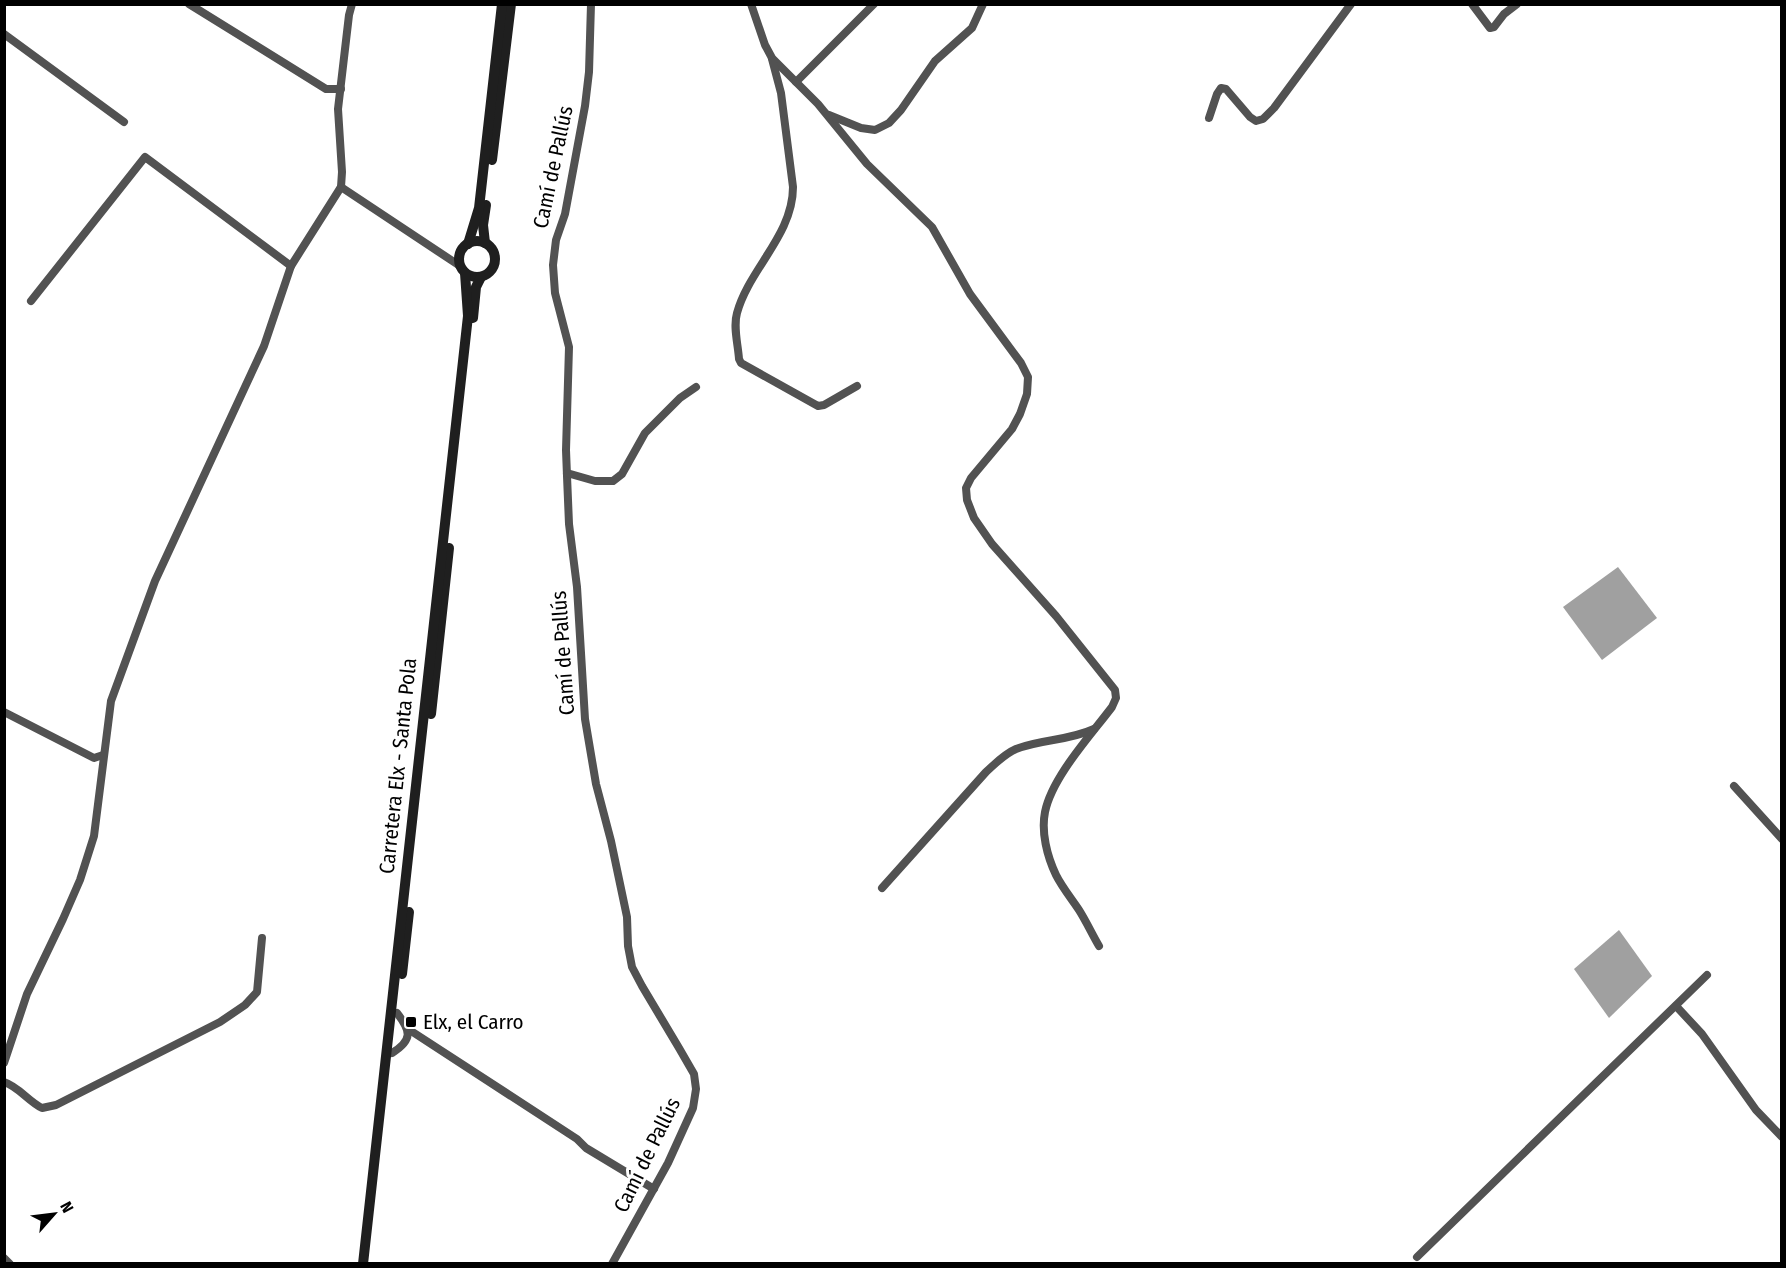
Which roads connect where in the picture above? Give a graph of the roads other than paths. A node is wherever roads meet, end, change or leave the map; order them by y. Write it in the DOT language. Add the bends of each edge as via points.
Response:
graph roads {
  1 [pos="189,4"];
  2 [pos="352,4"];
  3 [pos="502,4"];
  4 [pos="511,4"];
  5 [pos="591,4"];
  6 [pos="751,4"];
  7 [pos="874,4"];
  8 [pos="983,4"];
  9 [pos="1351,4"];
  10 [pos="1472,4"];
  11 [pos="1517,4"];
  12 [pos="4,34"];
  13 [pos="772,58"];
  14 [pos="796,82"];
  15 [pos="341,89"];
  16 [pos="825,113"];
  17 [pos="1209,118"];
  18 [pos="124,122"];
  19 [pos="341,187"];
  20 [pos="485,243"];
  21 [pos="468,244"];
  22 [pos="455,255"];
  23 [pos="291,266"];
  24 [pos="463,269"];
  25 [pos="481,277"];
  26 [pos="31,301"];
  27 [pos="856,386"];
  28 [pos="696,387"];
  29 [pos="567,473"];
  30 [pos="4,712"];
  31 [pos="1096,729"];
  32 [pos="103,755"];
  33 [pos="1734,786"];
  34 [pos="1782,839"];
  35 [pos="882,888"];
  36 [pos="262,938"];
  37 [pos="1099,946"];
  38 [pos="1707,975"];
  39 [pos="1676,1006"];
  40 [pos="397,1013"];
  41 [pos="408,1029"];
  42 [pos="392,1053"];
  43 [pos="4,1063"];
  44 [pos="4,1082"];
  45 [pos="1782,1137"];
  46 [pos="654,1189"];
  47 [pos="1417,1257"];
  48 [pos="4,1258"];
  49 [pos="10,1263"];
  50 [pos="363,1263"];
  51 [pos="369,1263"];
  52 [pos="612,1263"];
  1 -- 15 [label="street" via="326,89"];
  2 -- 15 [label="street"];
  3 -- 21 [label="main road" via="479,208"];
  4 -- 20 [label="main road" via="483,225"];
  5 -- 29 [label="street, Camí de Pallús" via="585,106 553,266 555,292 569,347"];
  6 -- 13 [label="street"];
  7 -- 14 [label="street"];
  8 -- 16 [label="street" via="972,28 935,61 889,123 875,130 861,128"];
  9 -- 17 [label="street" via="1263,119 1256,121 1250,117 1221,88"];
  10 -- 11 [label="street" via="1490,28"];
  12 -- 18 [label="street"];
  13 -- 14 [label="street"];
  13 -- 27 [label="street" via="781,93 793,200 787,219 736,315 739,359 818,406"];
  14 -- 16 [label="street"];
  15 -- 19 [label="street"];
  16 -- 31 [label="street" via="867,164 932,227 961,281 1028,377 1020,414 971,478 966,488 967,500 992,544 1115,690 1112,707"];
  19 -- 22 [label="street" via="409,234"];
  19 -- 23 [label="street"];
  20 -- 21 [label="main road"];
  20 -- 25 [label="main road" via="493,251 495,262 490,272"];
  21 -- 22 [label="main road"];
  22 -- 24 [label="main road"];
  23 -- 26 [label="street" via="145,157"];
  23 -- 32 [label="street" via="261,353 155,581 111,701"];
  24 -- 25 [label="main road"];
  24 -- 50 [label="main road, Carretera Elx - Santa Pola" via="468,316"];
  25 -- 40 [label="main road, Carretera Elx - Santa Pola" via="476,287"];
  28 -- 29 [label="street" via="645,433 622,474 613,481 595,481"];
  29 -- 46 [label="street, Camí de Pallús" via="585,719 627,917 632,967 689,1065 696,1089 693,1108"];
  30 -- 32 [label="street" via="94,758"];
  31 -- 35 [label="street" via="1005,755"];
  31 -- 37 [label="street" via="1055,786 1045,812 1044,834 1056,877"];
  32 -- 43 [label="street" via="94,836 80,880 27,994"];
  33 -- 34 [label="street"];
  36 -- 44 [label="street" via="257,992 220,1022 56,1105 42,1108"];
  38 -- 39 [label="street"];
  39 -- 45 [label="street" via="1702,1034 1756,1110"];
  39 -- 47 [label="street"];
  40 -- 41 [label="street"];
  40 -- 42 [label="main road, Carretera Elx - Santa Pola"];
  41 -- 42 [label="street" via="404,1044"];
  41 -- 46 [label="street"];
  42 -- 51 [label="main road, Carretera Elx - Santa Pola"];
  46 -- 52 [label="street, Camí de Pallús"];
  48 -- 49 [label="street"];
}
